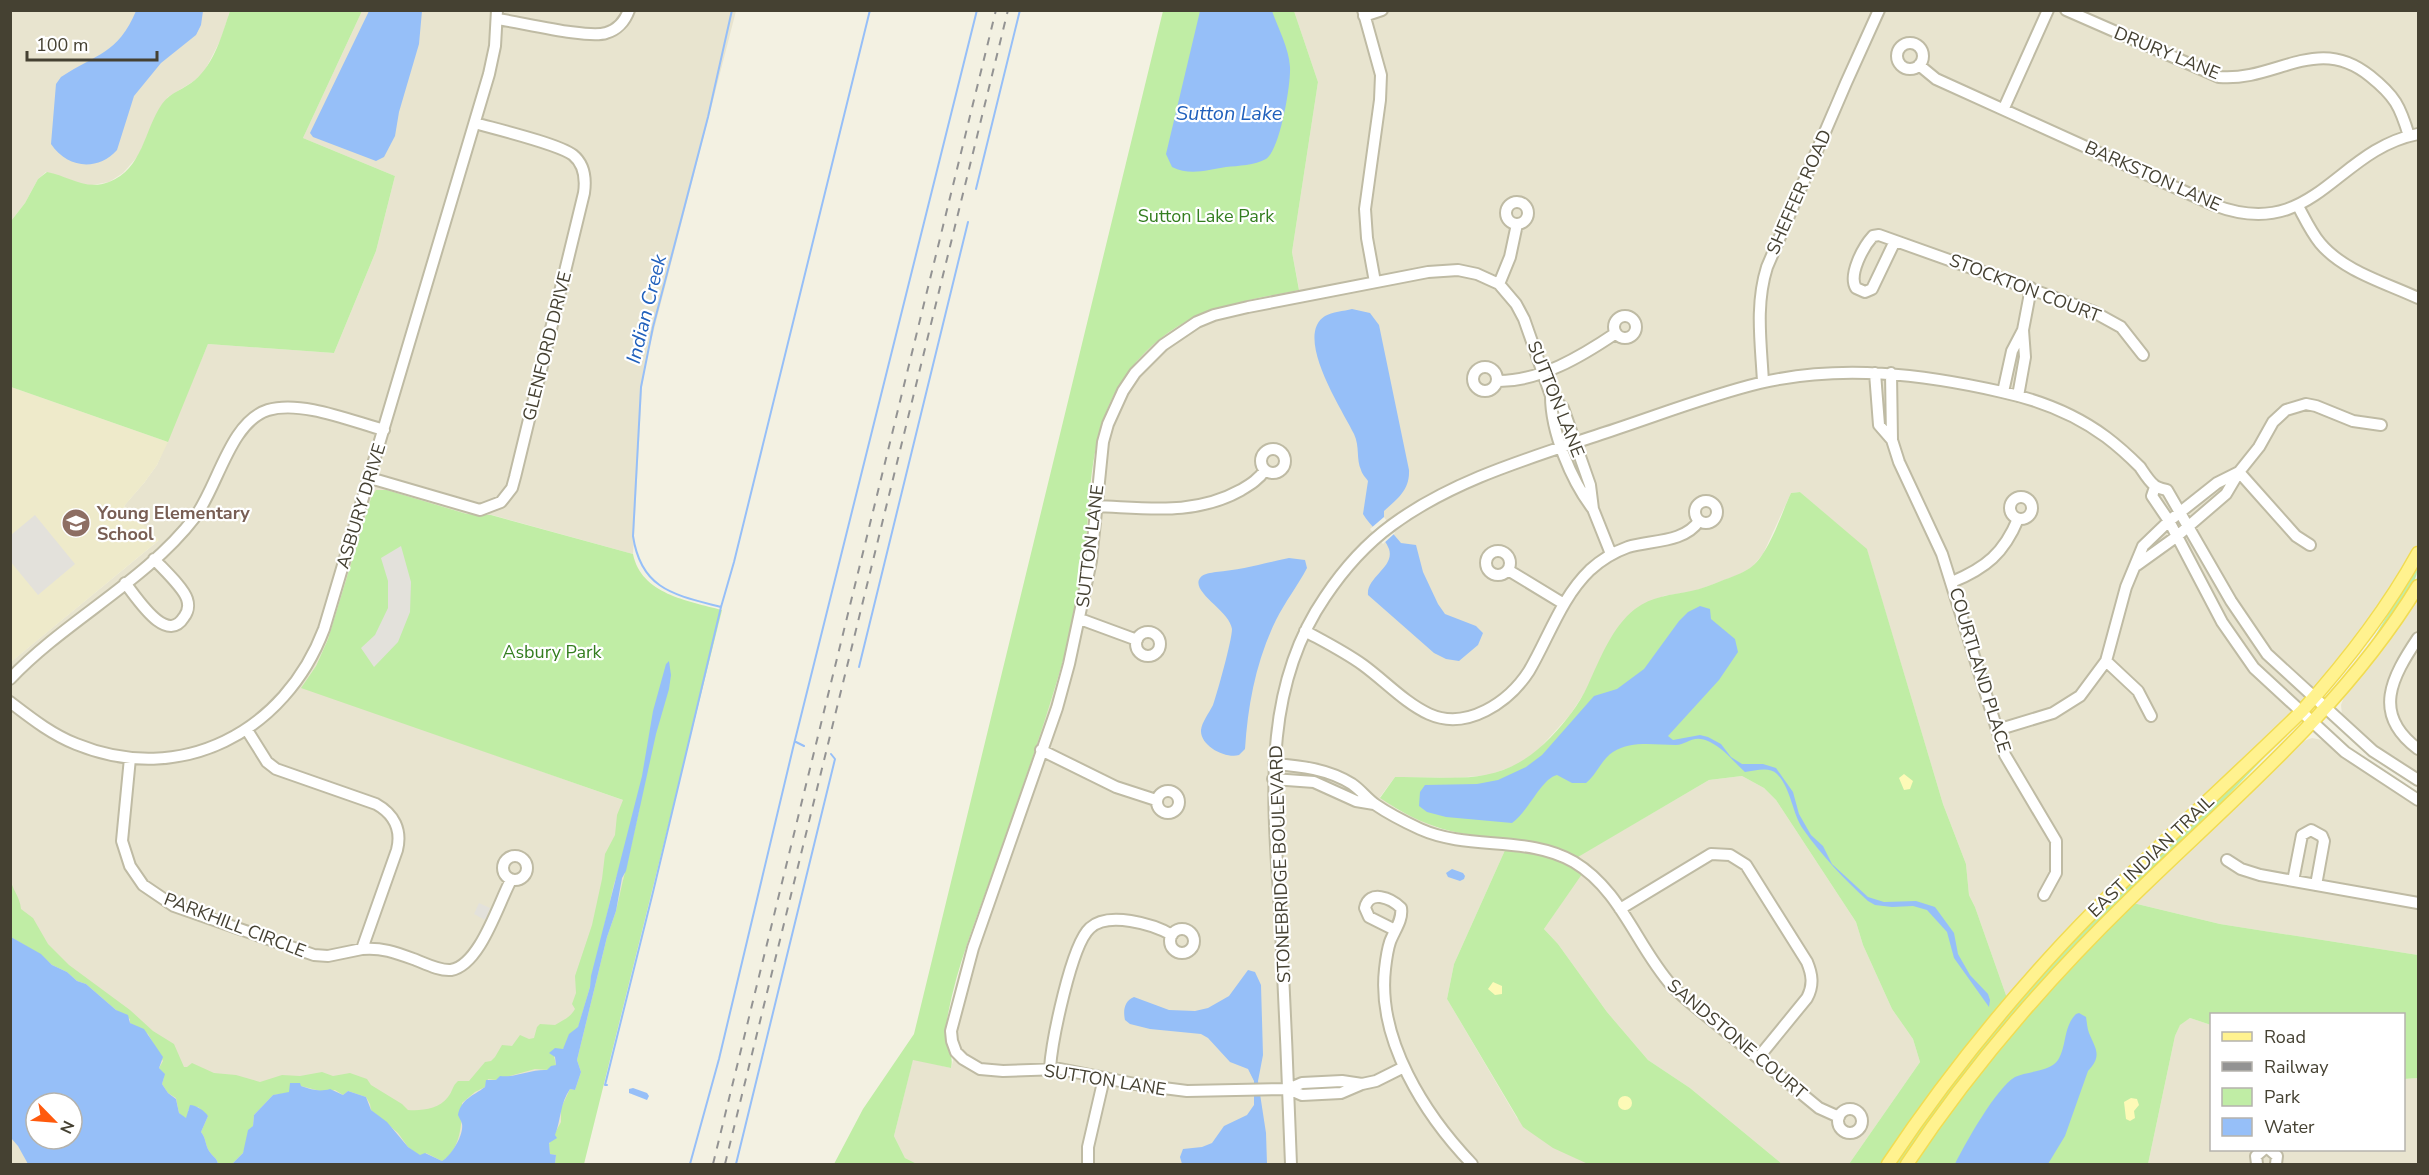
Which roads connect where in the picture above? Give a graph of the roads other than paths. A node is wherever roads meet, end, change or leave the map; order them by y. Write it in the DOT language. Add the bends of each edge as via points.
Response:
graph roads {
  1 [pos="629,10"];
  2 [pos="1382,10"];
  3 [pos="1879,10"];
  4 [pos="2048,10"];
  5 [pos="2066,10"];
  6 [pos="1363,13"];
  7 [pos="497,15"];
  8 [pos="1919,65"];
  9 [pos="2004,108"];
  10 [pos="475,123"];
  11 [pos="2414,135"];
  12 [pos="2298,206"];
  13 [pos="1517,224"];
  14 [pos="1895,241"];
  15 [pos="1375,282"];
  16 [pos="1498,284"];
  17 [pos="2031,288"];
  18 [pos="2418,298"];
  19 [pos="2023,330"];
  20 [pos="1616,333"];
  21 [pos="2143,355"];
  22 [pos="1542,373"];
  23 [pos="1875,373"];
  24 [pos="1891,373"];
  25 [pos="1497,381"];
  26 [pos="1763,382"];
  27 [pos="2003,392"];
  28 [pos="1551,396"];
  29 [pos="2018,396"];
  30 [pos="2381,425"];
  31 [pos="384,430"];
  32 [pos="1892,441"];
  33 [pos="1576,443"];
  34 [pos="1563,448"];
  35 [pos="1265,470"];
  36 [pos="2239,472"];
  37 [pos="369,478"];
  38 [pos="2155,487"];
  39 [pos="1096,506"];
  40 [pos="1593,509"];
  41 [pos="2181,512"];
  42 [pos="2018,519"];
  43 [pos="1698,521"];
  44 [pos="2169,521"];
  45 [pos="2189,526"];
  46 [pos="2176,537"];
  47 [pos="2310,545"];
  48 [pos="2418,553"];
  49 [pos="1611,554"];
  50 [pos="154,559"];
  51 [pos="2137,565"];
  52 [pos="1508,570"];
  53 [pos="1953,582"];
  54 [pos="125,583"];
  55 [pos="2418,586"];
  56 [pos="1564,604"];
  57 [pos="1080,619"];
  58 [pos="1305,631"];
  59 [pos="2418,638"];
  60 [pos="1137,640"];
  61 [pos="2106,661"];
  62 [pos="10,679"];
  63 [pos="2314,698"];
  64 [pos="10,702"];
  65 [pos="2326,709"];
  66 [pos="2302,711"];
  67 [pos="2151,716"];
  68 [pos="2313,722"];
  69 [pos="248,730"];
  70 [pos="1997,730"];
  71 [pos="2418,749"];
  72 [pos="1041,750"];
  73 [pos="130,758"];
  74 [pos="1274,764"];
  75 [pos="1274,779"];
  76 [pos="2418,780"];
  77 [pos="2418,800"];
  78 [pos="1156,801"];
  79 [pos="1374,804"];
  80 [pos="2227,860"];
  81 [pos="511,880"];
  82 [pos="2293,881"];
  83 [pos="2316,885"];
  84 [pos="2044,895"];
  85 [pos="2418,903"];
  86 [pos="1620,909"];
  87 [pos="1395,930"];
  88 [pos="1172,935"];
  89 [pos="362,949"];
  90 [pos="1758,1058"];
  91 [pos="1404,1067"];
  92 [pos="1050,1068"];
  93 [pos="1104,1077"];
  94 [pos="1288,1089"];
  95 [pos="1839,1117"];
  96 [pos="2261,1151"];
  97 [pos="2272,1151"];
  98 [pos="1088,1164"];
  99 [pos="1291,1164"];
  100 [pos="1472,1164"];
  101 [pos="1888,1164"];
  102 [pos="1907,1164"];
  103 [pos="2257,1164"];
  104 [pos="2276,1164"];
  1 -- 7 [label="street" via="614,30 598,35"];
  2 -- 6 [label="street"];
  3 -- 26 [label="street, SHEFFER ROAD" via="1762,280 1758,312"];
  4 -- 9 [label="street"];
  5 -- 11 [label="street, DRURY LANE" via="2219,77 2240,77 2325,57 2344,59 2389,91"];
  6 -- 15 [label="street" via="1381,75 1365,209"];
  7 -- 10 [label="street, ASBURY DRIVE" via="493,62"];
  8 -- 9 [label="street, BARKSTON LANE" via="1936,79"];
  9 -- 12 [label="street, BARKSTON LANE" via="2226,209 2254,214"];
  10 -- 31 [label="street, ASBURY DRIVE"];
  10 -- 37 [label="street, GLENFORD DRIVE" via="563,150 578,160 584,175 584,193 513,483 501,502 480,510"];
  11 -- 12 [label="street, BARKSTON LANE" via="2367,156"];
  12 -- 18 [label="street" via="2313,234 2333,256"];
  13 -- 16 [label="street" via="1512,251"];
  14 -- 14 [label="street, STOCKTON COURT" via="1876,235 1869,240 1852,278 1856,288 1865,292 1872,289"];
  14 -- 17 [label="street, STOCKTON COURT"];
  15 -- 16 [label="street, SUTTON LANE" via="1449,270 1468,272"];
  15 -- 39 [label="street, SUTTON LANE" via="1214,315 1163,345 1135,374 1114,409 1103,442"];
  16 -- 22 [label="street, SUTTON LANE" via="1524,319"];
  17 -- 19 [label="street"];
  17 -- 21 [label="street, STOCKTON COURT" via="2075,303 2121,327"];
  19 -- 27 [label="street" via="2012,351"];
  19 -- 29 [label="street" via="2026,350"];
  20 -- 22 [label="street"];
  22 -- 25 [label="street"];
  22 -- 28 [label="street, SUTTON LANE"];
  23 -- 24 [label="street, STONEBRIDGE BOULEVARD"];
  23 -- 26 [label="street, STONEBRIDGE BOULEVARD"];
  23 -- 32 [label="street, COURTLAND PLACE" via="1879,425"];
  24 -- 27 [label="street, STONEBRIDGE BOULEVARD"];
  24 -- 32 [label="street, COURTLAND PLACE"];
  26 -- 33 [label="street, STONEBRIDGE BOULEVARD"];
  27 -- 29 [label="street, STONEBRIDGE BOULEVARD"];
  28 -- 33 [label="street, SUTTON LANE" via="1563,408"];
  28 -- 34 [label="street" via="1551,413"];
  29 -- 38 [label="street, STONEBRIDGE BOULEVARD" via="2051,406 2087,424 2125,452"];
  30 -- 36 [label="street" via="2353,422 2316,406 2296,406 2278,417"];
  31 -- 37 [label="street, ASBURY DRIVE"];
  31 -- 50 [label="street" via="300,408 267,411 241,430 197,514"];
  32 -- 53 [label="street, COURTLAND PLACE"];
  33 -- 34 [label="street, STONEBRIDGE BOULEVARD"];
  33 -- 40 [label="street, SUTTON LANE" via="1590,485"];
  34 -- 40 [label="street" via="1577,489"];
  34 -- 58 [label="street, STONEBRIDGE BOULEVARD" via="1447,492 1391,525 1333,584"];
  35 -- 39 [label="street" via="1254,482 1202,506"];
  36 -- 41 [label="street" via="2217,483"];
  36 -- 45 [label="street" via="2226,494"];
  36 -- 47 [label="street" via="2296,536"];
  37 -- 69 [label="street, ASBURY DRIVE" via="314,655 292,689"];
  38 -- 41 [label="street, STONEBRIDGE BOULEVARD" via="2168,490"];
  38 -- 44 [label="street, STONEBRIDGE BOULEVARD" via="2152,496"];
  39 -- 57 [label="street, SUTTON LANE"];
  40 -- 49 [label="street, SUTTON LANE"];
  41 -- 44 [label="street"];
  41 -- 45 [label="street, STONEBRIDGE BOULEVARD"];
  42 -- 53 [label="street" via="2010,537 1986,565"];
  43 -- 49 [label="street" via="1682,535"];
  44 -- 46 [label="street, STONEBRIDGE BOULEVARD"];
  44 -- 51 [label="street" via="2143,546"];
  45 -- 46 [label="street"];
  45 -- 63 [label="street, STONEBRIDGE BOULEVARD" via="2230,601 2267,654"];
  46 -- 51 [label="street"];
  46 -- 66 [label="street, STONEBRIDGE BOULEVARD" via="2230,636 2254,668"];
  48 -- 63 [label="main road, EAST INDIAN TRAIL" via="2360,643"];
  49 -- 56 [label="street" via="1582,578"];
  50 -- 54 [label="street"];
  50 -- 54 [label="street" via="186,596 188,610 182,621 170,626 158,622"];
  51 -- 61 [label="street" via="2126,587"];
  52 -- 56 [label="street"];
  53 -- 70 [label="street, COURTLAND PLACE"];
  54 -- 62 [label="street"];
  55 -- 65 [label="main road, EAST INDIAN TRAIL" via="2375,650"];
  56 -- 58 [label="street" via="1531,667 1511,692 1482,712 1459,719 1427,713 1348,655"];
  57 -- 60 [label="street"];
  57 -- 72 [label="street, SUTTON LANE" via="1057,708"];
  58 -- 74 [label="street, STONEBRIDGE BOULEVARD" via="1286,679 1278,713"];
  59 -- 71 [label="street" via="2396,672 2390,693 2395,721"];
  61 -- 67 [label="street" via="2138,692"];
  61 -- 70 [label="street" via="2091,684 2068,705 2034,721"];
  63 -- 65 [label="street, STONEBRIDGE BOULEVARD"];
  63 -- 66 [label="main road, EAST INDIAN TRAIL"];
  64 -- 73 [label="street, ASBURY DRIVE" via="64,739"];
  65 -- 68 [label="main road, EAST INDIAN TRAIL"];
  65 -- 76 [label="street, STONEBRIDGE BOULEVARD" via="2373,751"];
  66 -- 68 [label="street, STONEBRIDGE BOULEVARD"];
  66 -- 101 [label="main road, EAST INDIAN TRAIL" via="2036,973 1948,1079"];
  68 -- 77 [label="street, STONEBRIDGE BOULEVARD" via="2345,752"];
  68 -- 102 [label="main road, EAST INDIAN TRAIL" via="2066,964 1988,1054"];
  69 -- 73 [label="street, ASBURY DRIVE" via="216,746 185,755"];
  69 -- 89 [label="street" via="267,762 276,769 376,804 396,824 397,850"];
  70 -- 84 [label="street, COURTLAND PLACE" via="2009,764 2056,841 2056,873"];
  72 -- 78 [label="street" via="1116,787"];
  72 -- 92 [label="street, SUTTON LANE" via="973,948 951,1031 956,1052 980,1069"];
  73 -- 89 [label="street, PARKHILL CIRCLE" via="122,841 130,866 151,892 174,906 314,956"];
  74 -- 75 [label="street, STONEBRIDGE BOULEVARD"];
  74 -- 79 [label="street, SANDSTONE COURT" via="1326,772 1352,784"];
  75 -- 79 [label="street, SANDSTONE COURT" via="1314,782 1356,801"];
  75 -- 94 [label="street, STONEBRIDGE BOULEVARD"];
  79 -- 86 [label="street, SANDSTONE COURT" via="1422,830 1451,839 1531,848 1563,857 1600,882"];
  80 -- 82 [label="street" via="2250,872"];
  81 -- 89 [label="street, PARKHILL CIRCLE" via="477,950 458,967 445,970 377,947"];
  82 -- 83 [label="street"];
  82 -- 83 [label="street" via="2302,836 2311,830 2324,841"];
  83 -- 85 [label="street"];
  86 -- 90 [label="street, SANDSTONE COURT" via="1675,989"];
  86 -- 90 [label="street" via="1711,854 1730,855 1746,865 1807,962 1812,981 1807,998"];
  87 -- 91 [label="street" via="1385,967 1384,1003 1388,1026"];
  88 -- 92 [label="street" via="1154,926 1111,920 1089,929 1078,947 1054,1030"];
  90 -- 95 [label="street, SANDSTONE COURT" via="1819,1108"];
  91 -- 94 [label="street, SUTTON LANE" via="1362,1084 1302,1083"];
  91 -- 100 [label="street" via="1438,1124"];
  92 -- 93 [label="street, SUTTON LANE"];
  93 -- 94 [label="street, SUTTON LANE" via="1171,1090"];
  93 -- 98 [label="street" via="1088,1147"];
  94 -- 99 [label="street, STONEBRIDGE BOULEVARD"];
  96 -- 103 [label="street" via="2256,1156"];
  97 -- 104 [label="street" via="2277,1156"];
}
